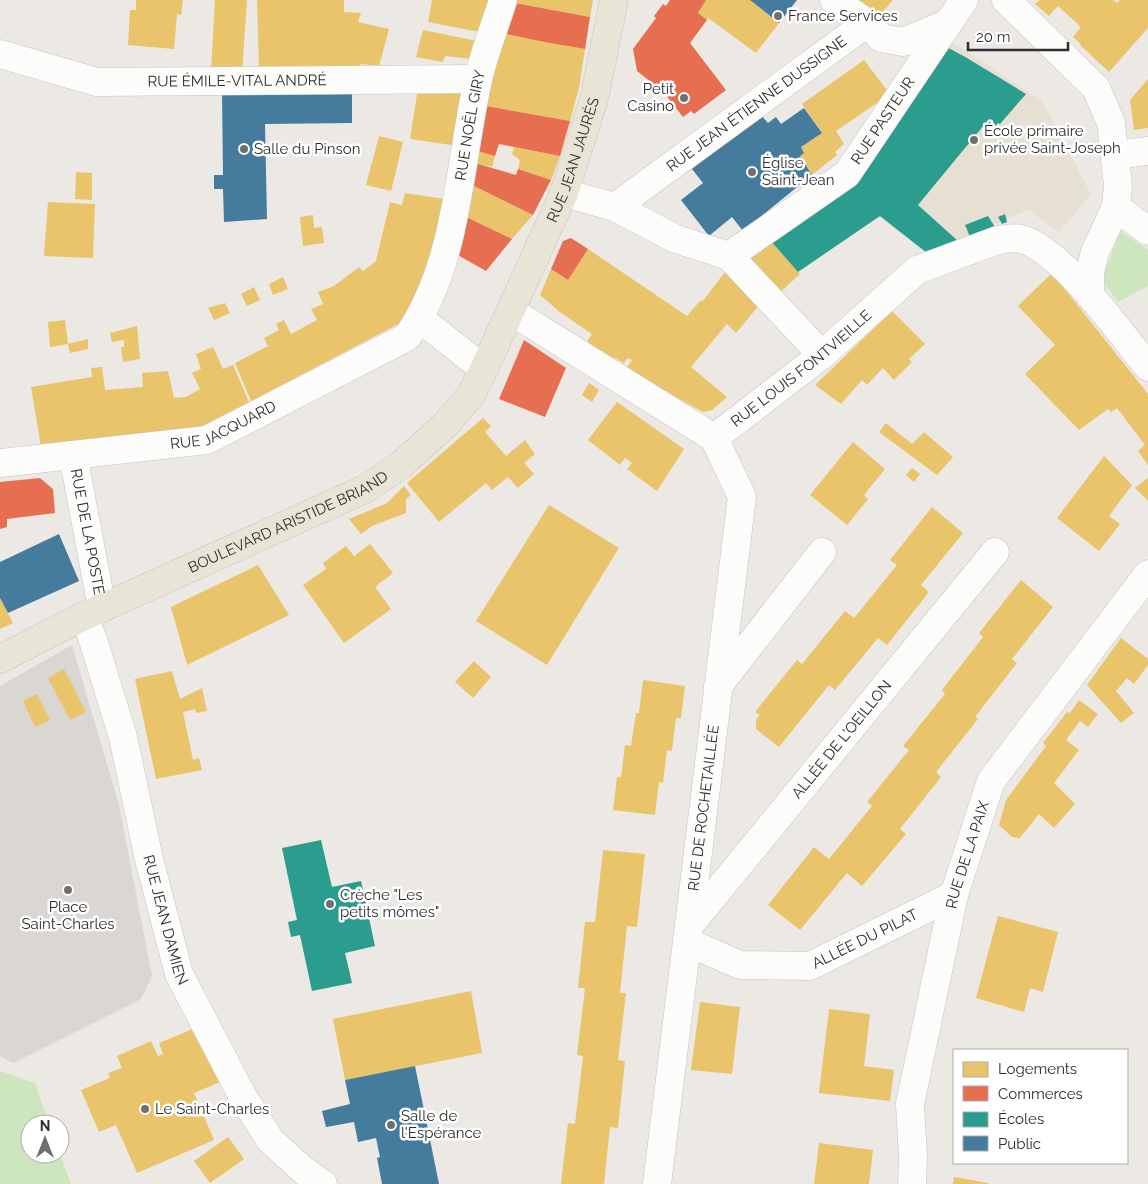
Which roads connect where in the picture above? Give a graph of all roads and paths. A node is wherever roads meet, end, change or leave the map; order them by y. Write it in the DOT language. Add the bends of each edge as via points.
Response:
graph roads {
  1 [pos="503,0"];
  2 [pos="614,0"];
  3 [pos="834,0"];
  4 [pos="964,0"];
  5 [pos="1006,0"];
  6 [pos="867,24"];
  7 [pos="947,24"];
  8 [pos="0,54"];
  9 [pos="478,79"];
  10 [pos="1148,151"];
  11 [pos="1115,155"];
  12 [pos="564,193"];
  13 [pos="615,206"];
  14 [pos="1116,206"];
  15 [pos="1148,231"];
  16 [pos="729,256"];
  17 [pos="1090,295"];
  18 [pos="511,311"];
  19 [pos="420,319"];
  20 [pos="822,355"];
  21 [pos="1148,367"];
  22 [pos="484,370"];
  23 [pos="714,438"];
  24 [pos="74,455"];
  25 [pos="0,463"];
  26 [pos="822,552"];
  27 [pos="995,552"];
  28 [pos="1148,574"];
  29 [pos="93,612"];
  30 [pos="0,659"];
  31 [pos="718,686"];
  32 [pos="954,895"];
  33 [pos="688,934"];
  34 [pos="323,1184"];
  35 [pos="657,1184"];
  36 [pos="912,1184"];
  1 -- 9 [label="street, RUE NOËL GIRY"];
  2 -- 12 [label="main road, RUE JEAN JAURÈS" via="594,99"];
  3 -- 6 [label="street"];
  4 -- 7 [label="street, RUE PASTEUR"];
  5 -- 11 [label="street" via="1096,88 1111,123"];
  6 -- 7 [label="street" via="881,38 903,42"];
  6 -- 13 [label="street, RUE JEAN ÉTIENNE DUSSIGNE"];
  7 -- 16 [label="street, RUE PASTEUR" via="847,174"];
  8 -- 9 [label="street, RUE ÉMILE-VITAL ANDRÉ" via="98,82"];
  9 -- 19 [label="street, RUE NOËL GIRY" via="446,253"];
  10 -- 11 [label="street"];
  11 -- 14 [label="street"];
  12 -- 13 [label="street"];
  12 -- 18 [label="main road, RUE JEAN JAURÈS"];
  13 -- 16 [label="street" via="676,239"];
  14 -- 15 [label="street"];
  14 -- 17 [label="street" via="1095,252 1090,272"];
  16 -- 20 [label="street"];
  17 -- 20 [label="street, RUE LOUIS FONTVIEILLE" via="1038,248 1022,240 998,240 917,270"];
  17 -- 21 [label="street, RUE LOUIS FONTVIEILLE"];
  18 -- 22 [label="main road, BOULEVARD ARISTIDE BRIAND"];
  18 -- 23 [label="street"];
  19 -- 22 [label="street"];
  19 -- 24 [label="street, RUE JACQUARD" via="407,337 207,440"];
  20 -- 23 [label="street, RUE LOUIS FONTVIEILLE"];
  22 -- 29 [label="main road, BOULEVARD ARISTIDE BRIAND" via="471,395 446,424 401,465 364,490"];
  23 -- 31 [label="street, RUE DE ROCHETAILLÉE" via="742,497"];
  24 -- 25 [label="street, RUE JACQUARD"];
  24 -- 29 [label="street, RUE DE LA POSTE"];
  26 -- 31 [label="street"];
  27 -- 33 [label="street, ALLÉE DE L'OEILLON"];
  28 -- 32 [label="street, RUE DE LA PAIX" via="991,781"];
  29 -- 30 [label="main road, BOULEVARD ARISTIDE BRIAND"];
  29 -- 34 [label="street, RUE JEAN DAMIEN" via="94,644 123,737 149,859 179,974 243,1097 270,1140"];
  31 -- 33 [label="street, RUE DE ROCHETAILLÉE"];
  32 -- 33 [label="street, ALLÉE DU PILAT" via="810,966 740,965"];
  32 -- 36 [label="street, RUE DE LA PAIX" via="910,1104"];
  33 -- 35 [label="street, RUE DE ROCHETAILLÉE"];
}
